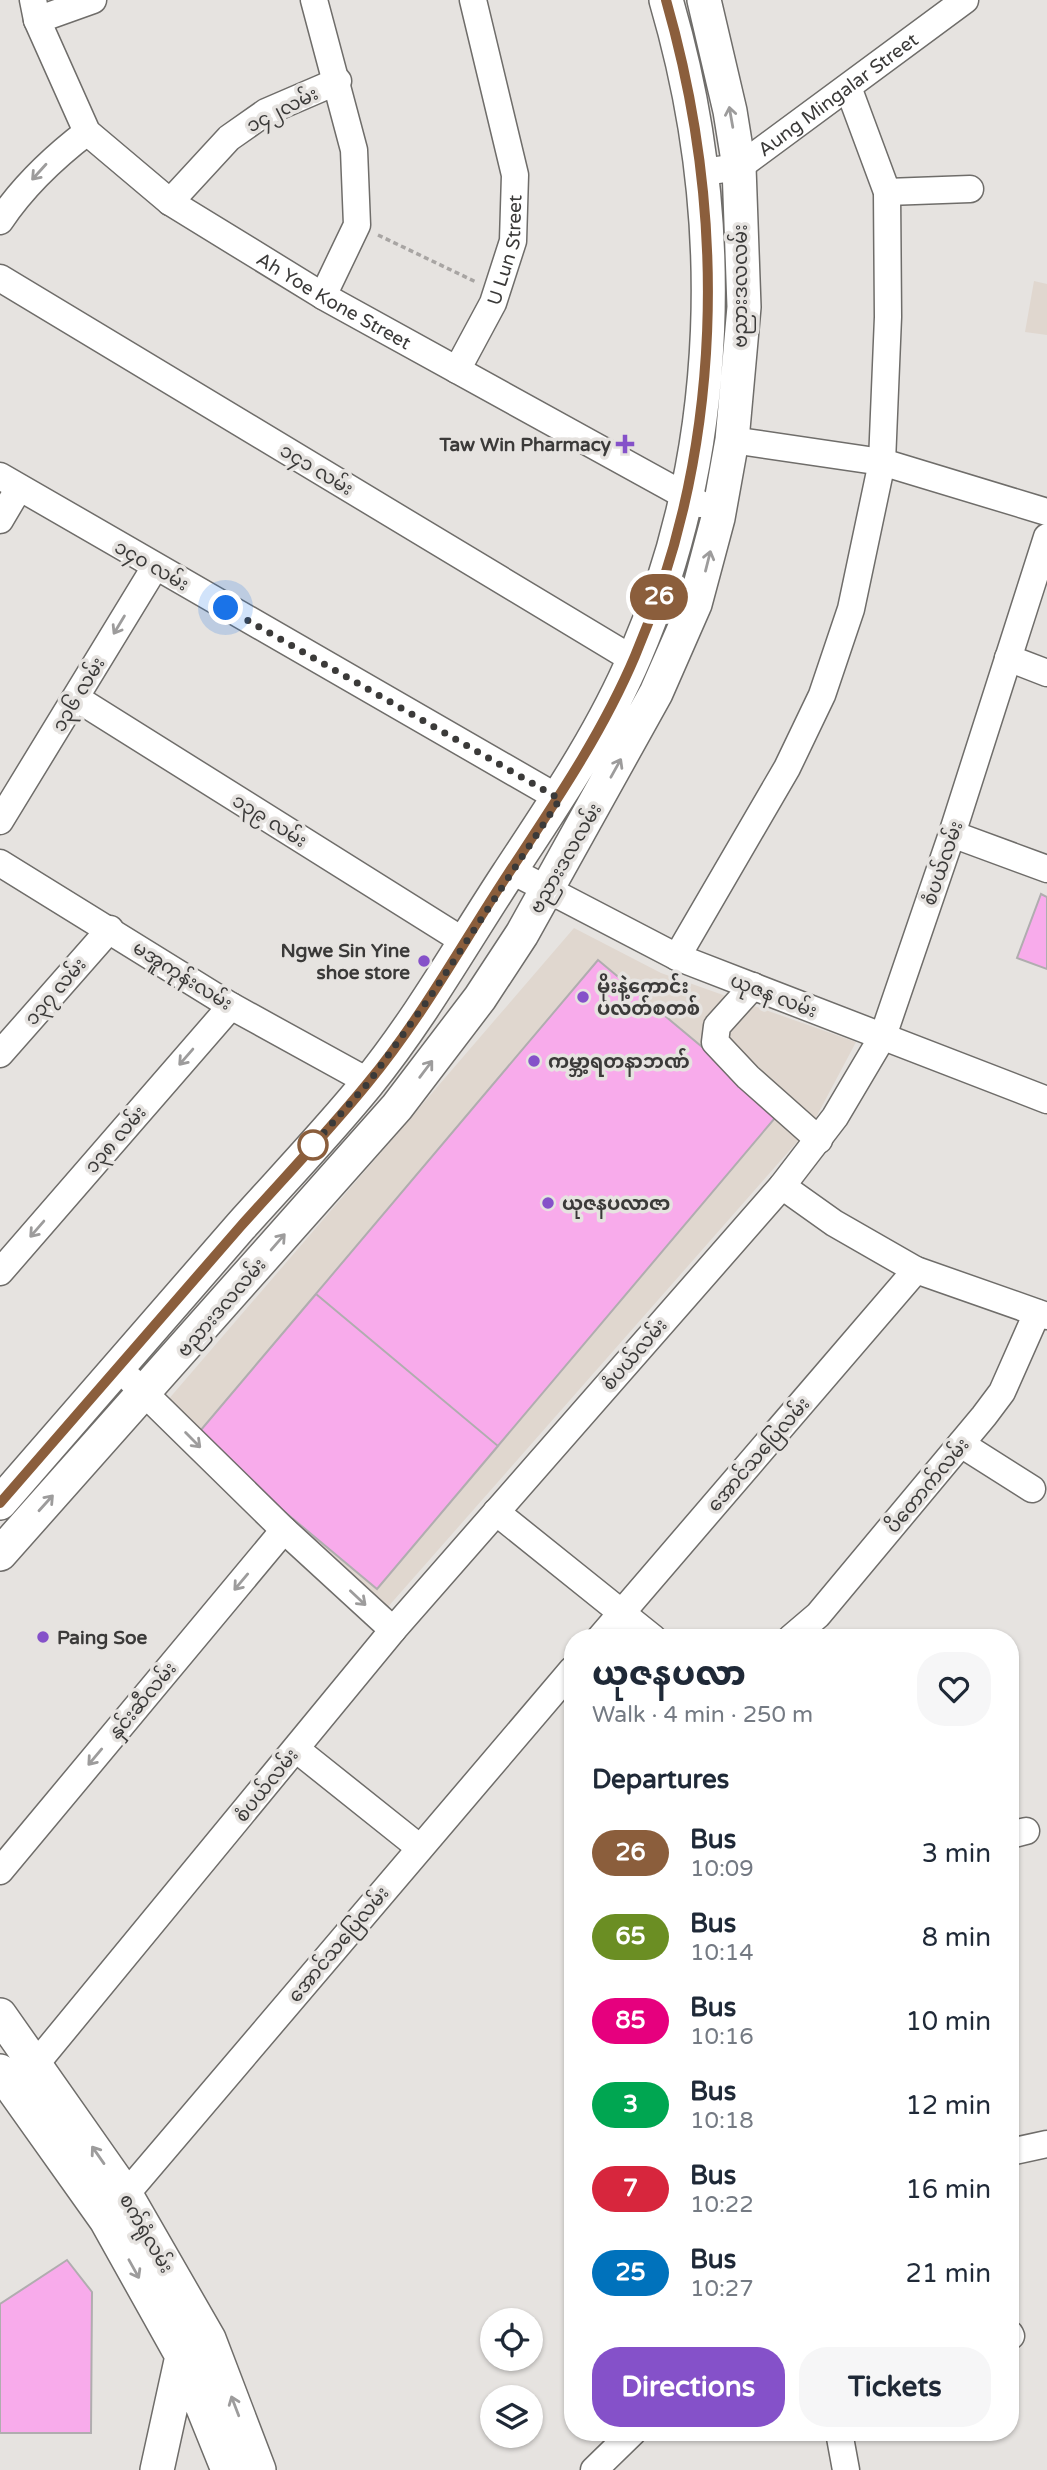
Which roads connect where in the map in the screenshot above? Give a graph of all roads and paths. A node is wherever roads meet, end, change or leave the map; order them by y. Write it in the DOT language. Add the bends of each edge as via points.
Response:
graph roads {
  1 [pos="93,0"];
  2 [pos="314,0"];
  3 [pos="473,0"];
  4 [pos="666,0"];
  5 [pos="704,0"];
  6 [pos="965,0"];
  7 [pos="935,9"];
  8 [pos="35,10"];
  9 [pos="338,81"];
  10 [pos="848,87"];
  11 [pos="87,132"];
  12 [pos="739,167"];
  13 [pos="703,172"];
  14 [pos="970,189"];
  15 [pos="887,192"];
  16 [pos="170,202"];
  17 [pos="0,221"];
  18 [pos="357,225"];
  19 [pos="0,278"];
  20 [pos="496,292"];
  21 [pos="323,296"];
  22 [pos="457,370"];
  23 [pos="732,440"];
  24 [pos="882,462"];
  25 [pos="10,482"];
  26 [pos="687,495"];
  27 [pos="1047,512"];
  28 [pos="718,518"];
  29 [pos="0,520"];
  30 [pos="1047,537"];
  31 [pos="155,567"];
  32 [pos="1008,658"];
  33 [pos="634,660"];
  34 [pos="1047,673"];
  35 [pos="76,698"];
  36 [pos="560,799"];
  37 [pos="0,821"];
  38 [pos="952,834"];
  39 [pos="0,863"];
  40 [pos="1047,869"];
  41 [pos="510,870"];
  42 [pos="545,891"];
  43 [pos="110,929"];
  44 [pos="465,942"];
  45 [pos="677,957"];
  46 [pos="752,986"];
  47 [pos="231,1006"];
  48 [pos="883,1037"];
  49 [pos="0,1054"];
  50 [pos="369,1082"];
  51 [pos="1047,1100"];
  52 [pos="819,1140"];
  53 [pos="782,1186"];
  54 [pos="916,1270"];
  55 [pos="0,1272"];
  56 [pos="1042,1314"];
  57 [pos="117,1368"];
  58 [pos="145,1392"];
  59 [pos="961,1444"];
  60 [pos="1032,1489"];
  61 [pos="0,1503"];
  62 [pos="496,1512"];
  63 [pos="284,1530"];
  64 [pos="0,1554"];
  65 [pos="621,1614"];
  66 [pos="608,1629"];
  67 [pos="641,1629"];
  68 [pos="802,1629"];
  69 [pos="393,1630"];
  70 [pos="564,1679"];
  71 [pos="296,1749"];
  72 [pos="419,1848"];
  73 [pos="0,1871"];
  74 [pos="0,2015"];
  75 [pos="35,2065"];
  76 [pos="0,2071"];
  77 [pos="1047,2144"];
  78 [pos="1019,2150"];
  79 [pos="115,2207"];
  80 [pos="195,2347"];
  81 [pos="624,2441"];
  82 [pos="841,2441"];
  83 [pos="157,2470"];
  84 [pos="228,2470"];
  85 [pos="259,2470"];
  86 [pos="594,2470"];
  87 [pos="846,2470"];
  1 -- 8 [label="street"];
  2 -- 9 [label="street"];
  3 -- 20 [label="street, U Lun Street" via="515,175 513,241"];
  4 -- 13 [label="main road, ဗညားဒလလမ်း" via="693,106"];
  12 -- 5 [label="main road, ဗညားဒလလမ်း, one-way"];
  6 -- 7 [label="street, Aung Mingalar Street"];
  7 -- 10 [label="street, Aung Mingalar Street"];
  8 -- 11 [label="street, Ah Yoe Kone Street"];
  9 -- 16 [label="street, ၁၄၂လမ်း" via="266,112 229,138"];
  9 -- 18 [label="street" via="354,150"];
  10 -- 12 [label="street, Aung Mingalar Street"];
  10 -- 15 [label="street"];
  11 -- 16 [label="street, Ah Yoe Kone Street"];
  11 -- 17 [label="street, one-way" via="53,158"];
  12 -- 13 [label="street, Aung Mingalar Street"];
  12 -- 23 [label="main road, ဗညားဒလလမ်း" via="744,307"];
  13 -- 26 [label="main road, ဗညားဒလလမ်း" via="709,259 707,350 699,436"];
  14 -- 15 [label="street"];
  15 -- 24 [label="street"];
  16 -- 21 [label="street, Ah Yoe Kone Street"];
  18 -- 20 [label="path"];
  18 -- 21 [label="street"];
  19 -- 33 [label="street, ၁၄၁ လမ်း"];
  20 -- 22 [label="street, U Lun Street"];
  21 -- 22 [label="street, Ah Yoe Kone Street"];
  22 -- 26 [label="street, Ah Yoe Kone Street"];
  23 -- 24 [label="street"];
  23 -- 28 [label="main road, ဗညားဒလလမ်း"];
  24 -- 27 [label="street"];
  24 -- 45 [label="street" via="851,609 822,695 787,768"];
  25 -- 29 [label="street"];
  25 -- 31 [label="street, ၁၄၀ လမ်း"];
  26 -- 28 [label="street, Ah Yoe Kone Street"];
  26 -- 33 [label="main road, ဗညားဒလလမ်း" via="662,588"];
  42 -- 28 [label="main road, ဗညားဒလလမ်း, one-way" via="656,693 695,604"];
  30 -- 32 [label="street, စံပယ်လမ်း"];
  31 -- 35 [label="street, ၁၃၆ လမ်း, one-way"];
  31 -- 36 [label="street, ၁၄၀ လမ်း"];
  32 -- 34 [label="street"];
  32 -- 38 [label="street, စံပယ်လမ်း"];
  33 -- 36 [label="main road, ဗညားဒလလမ်း"];
  35 -- 37 [label="street, ၁၃၆ လမ်း"];
  35 -- 44 [label="street, ၁၃၉ လမ်း"];
  36 -- 41 [label="main road, ဗညားဒလလမ်း"];
  38 -- 40 [label="street"];
  38 -- 48 [label="street, စံပယ်လမ်း"];
  39 -- 43 [label="street, မအူကုန်းလမ်း"];
  41 -- 42 [label="street, ယုဇန လမ်း"];
  41 -- 44 [label="main road, ဗညားဒလလမ်း"];
  42 -- 45 [label="street, ယုဇန လမ်း"];
  58 -- 42 [label="main road, ဗညားဒလလမ်း, one-way" via="397,1107 480,998 523,934"];
  43 -- 47 [label="street, မအူကုန်းလမ်း"];
  43 -- 49 [label="street, ၁၃၇ လမ်း"];
  44 -- 50 [label="main road, ဗညားဒလလမ်း"];
  45 -- 46 [label="street, ယုဇန လမ်း"];
  46 -- 48 [label="street, ယုဇန လမ်း"];
  46 -- 52 [label="street" via="717,1026 715,1042"];
  47 -- 50 [label="street, မအူကုန်းလမ်း"];
  47 -- 55 [label="street, ၁၃၈ လမ်း, one-way"];
  48 -- 51 [label="street, ယုဇန လမ်း"];
  48 -- 52 [label="street, စံပယ်လမ်း"];
  50 -- 57 [label="main road, ဗညားဒလလမ်း"];
  52 -- 53 [label="street, စံပယ်လမ်း"];
  53 -- 54 [label="street" via="834,1223"];
  53 -- 62 [label="street, စံပယ်လမ်း"];
  54 -- 56 [label="street"];
  54 -- 65 [label="street, အောင်သပြေလမ်း"];
  56 -- 59 [label="street, ပိတောက်လမ်း" via="1002,1392"];
  57 -- 58 [label="street"];
  57 -- 61 [label="main road, ဗညားဒလလမ်း"];
  58 -- 63 [label="street, one-way"];
  64 -- 58 [label="main road, ဗညားဒလလမ်း, one-way"];
  59 -- 60 [label="street"];
  59 -- 68 [label="street, ပိတောက်လမ်း"];
  62 -- 65 [label="street"];
  62 -- 69 [label="street, စံပယ်လမ်း"];
  63 -- 69 [label="street, one-way"];
  63 -- 73 [label="street, နှင်းဆီလမ်း, one-way"];
  65 -- 66 [label="street, အောင်သပြေလမ်း"];
  65 -- 67 [label="street"];
  69 -- 71 [label="street, စံပယ်လမ်း"];
  70 -- 72 [label="street, အောင်သပြေလမ်း"];
  71 -- 72 [label="street"];
  71 -- 75 [label="street, စံပယ်လမ်း"];
  72 -- 79 [label="street, အောင်သပြေလမ်း"];
  74 -- 75 [label="main road, စက်ရုံလမ်း"];
  79 -- 75 [label="main road, စက်ရုံလမ်း, one-way"];
  76 -- 79 [label="main road, စက်ရုံလမ်း"];
  77 -- 78 [label="street"];
  79 -- 80 [label="main road, စက်ရုံလမ်း"];
  80 -- 83 [label="main road"];
  80 -- 84 [label="main road, စက်ရုံလမ်း"];
  85 -- 80 [label="main road, စက်ရုံလမ်း, one-way"];
  81 -- 86 [label="street"];
  82 -- 87 [label="street"];
}
